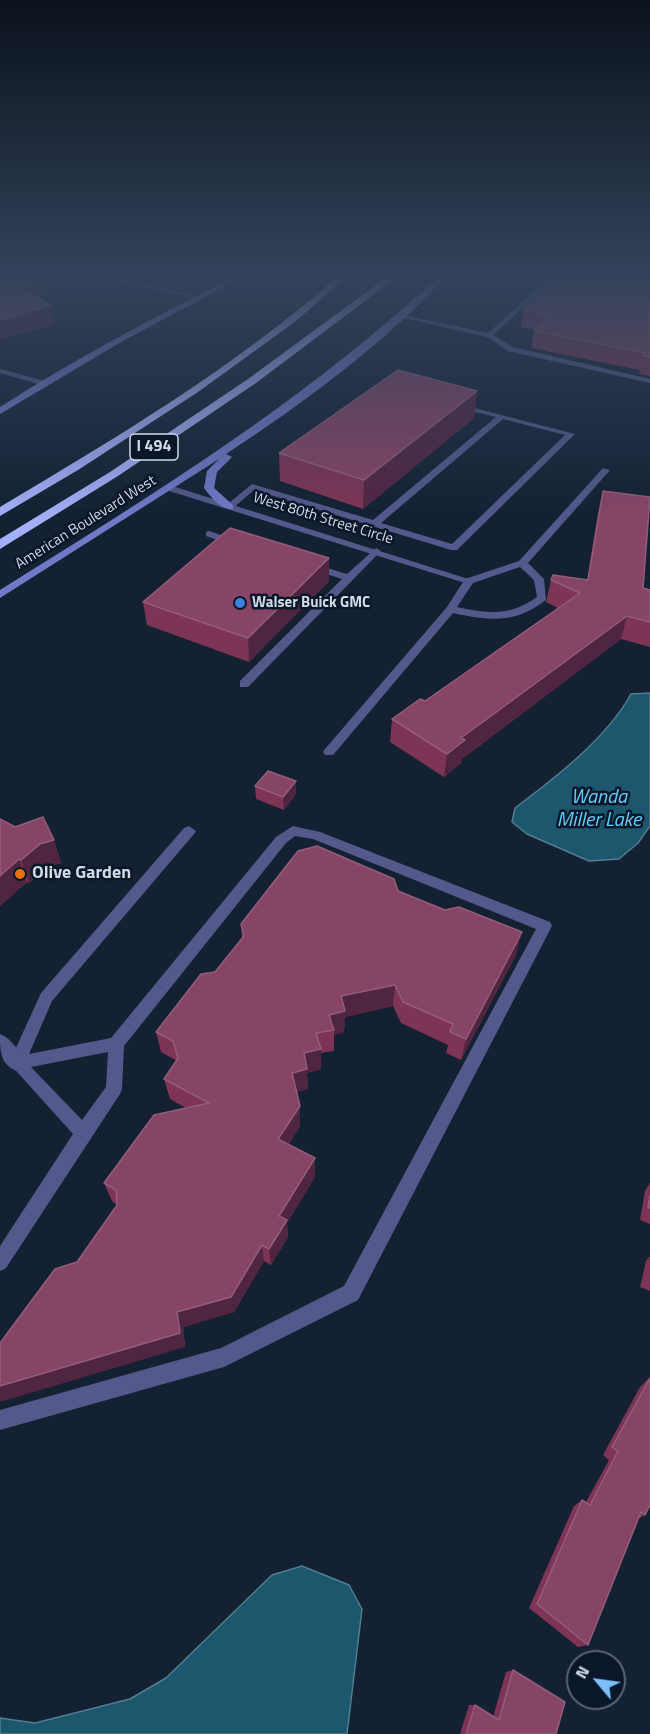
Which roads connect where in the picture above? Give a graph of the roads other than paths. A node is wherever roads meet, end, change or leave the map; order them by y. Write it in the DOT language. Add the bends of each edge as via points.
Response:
graph roads {
  1 [pos="85,358"];
  2 [pos="240,358"];
  3 [pos="282,358"];
  4 [pos="349,358"];
  5 [pos="550,358"];
  6 [pos="0,372"];
  7 [pos="650,381"];
  8 [pos="42,383"];
  9 [pos="452,404"];
  10 [pos="0,411"];
  11 [pos="502,416"];
  12 [pos="273,417"];
  13 [pos="606,470"];
  14 [pos="169,489"];
  15 [pos="229,507"];
  16 [pos="0,512"];
  17 [pos="374,524"];
  18 [pos="209,534"];
  19 [pos="241,544"];
  20 [pos="0,545"];
  21 [pos="376,551"];
  22 [pos="522,563"];
  23 [pos="306,564"];
  24 [pos="349,578"];
  25 [pos="468,581"];
  26 [pos="0,595"];
  27 [pos="451,609"];
  28 [pos="244,684"];
  29 [pos="329,752"];
  30 [pos="189,831"];
  31 [pos="0,1042"];
  32 [pos="116,1044"];
  33 [pos="8,1059"];
  34 [pos="83,1133"];
  35 [pos="0,1262"];
  36 [pos="0,1419"];
  1 -- 8 [label="street"];
  2 -- 16 [label="highway, I 494" via="134,430"];
  3 -- 20 [label="highway, I 494" via="114,474"];
  4 -- 12 [label="street, American Boulevard West"];
  5 -- 7 [label="lane"];
  6 -- 8 [label="lane"];
  8 -- 10 [label="street"];
  9 -- 11 [label="lane"];
  11 -- 17 [label="lane"];
  11 -- 17 [label="lane" via="571,434 454,548"];
  12 -- 14 [label="street, American Boulevard West"];
  12 -- 15 [label="street" via="212,471 209,488"];
  13 -- 22 [label="lane"];
  14 -- 15 [label="street, West 80th Street Circle"];
  14 -- 26 [label="street, American Boulevard West"];
  15 -- 17 [label="lane" via="252,488"];
  15 -- 21 [label="street, West 80th Street Circle"];
  18 -- 19 [label="lane"];
  21 -- 24 [label="lane"];
  21 -- 25 [label="street, West 80th Street Circle"];
  22 -- 25 [label="lane"];
  22 -- 27 [label="lane" via="539,579 542,598 529,610 484,617"];
  23 -- 24 [label="lane"];
  24 -- 28 [label="lane"];
  25 -- 27 [label="lane"];
  27 -- 29 [label="lane"];
  30 -- 33 [label="lane" via="46,997"];
  31 -- 33 [label="street"];
  32 -- 33 [label="lane"];
  32 -- 34 [label="lane" via="114,1089"];
  32 -- 36 [label="lane" via="281,840 293,831 315,835 545,926 351,1293 224,1357"];
  33 -- 34 [label="lane"];
  34 -- 35 [label="lane"];
}
